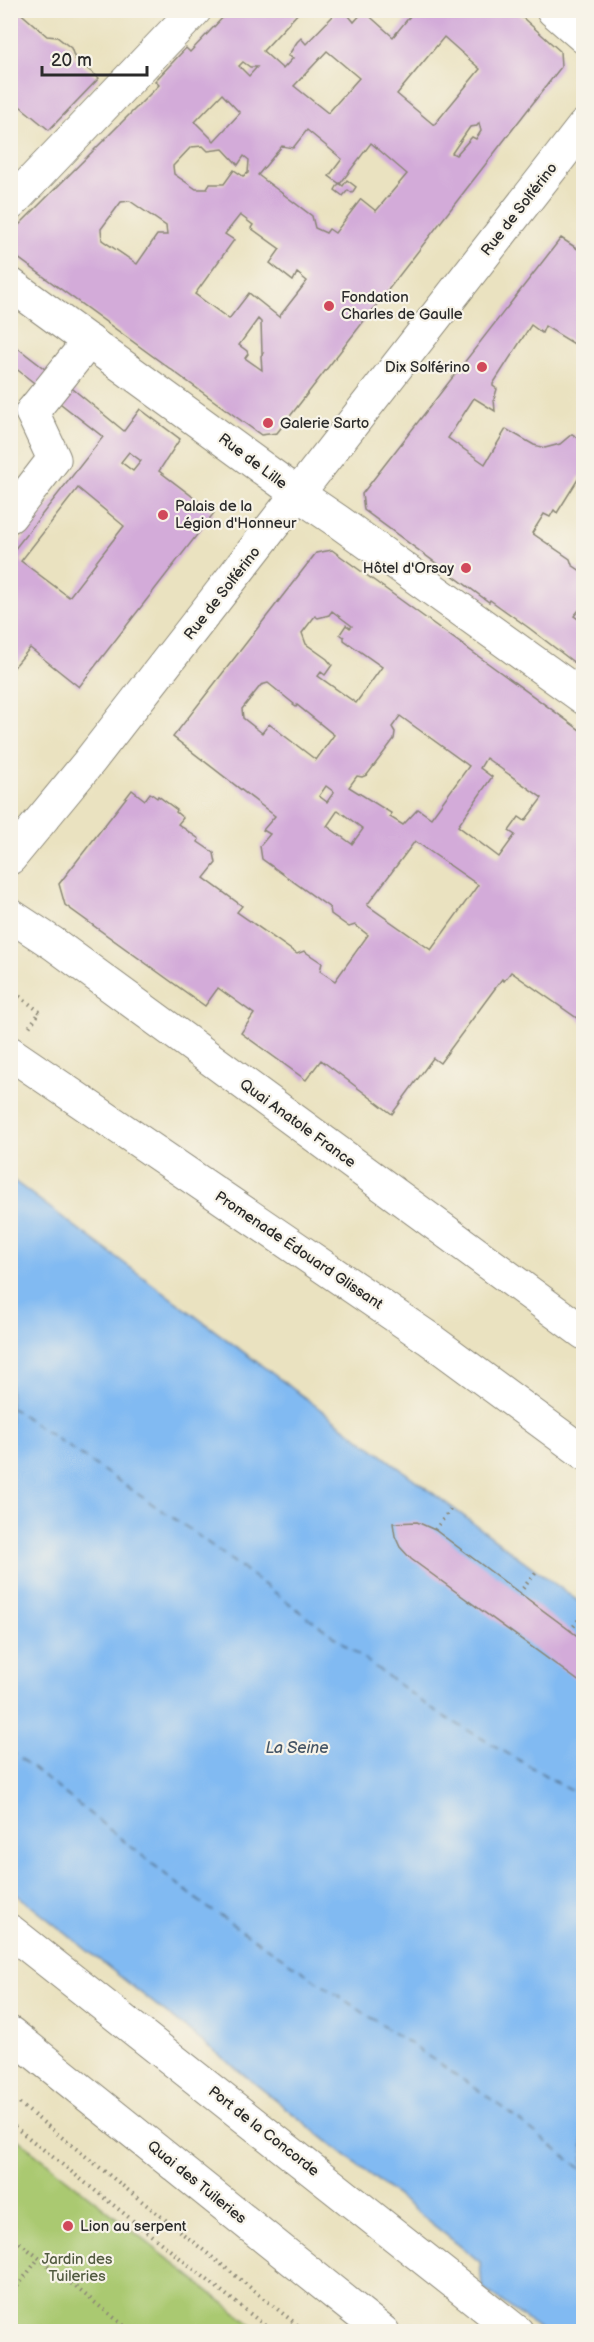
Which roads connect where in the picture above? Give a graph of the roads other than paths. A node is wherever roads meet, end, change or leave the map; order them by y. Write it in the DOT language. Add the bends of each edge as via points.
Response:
graph roads {
  1 [pos="195,10"];
  2 [pos="554,10"];
  3 [pos="584,37"];
  4 [pos="584,126"];
  5 [pos="10,204"];
  6 [pos="10,284"];
  7 [pos="89,341"];
  8 [pos="21,411"];
  9 [pos="298,494"];
  10 [pos="10,516"];
  11 [pos="584,698"];
  12 [pos="10,858"];
  13 [pos="10,915"];
  14 [pos="10,1053"];
  15 [pos="584,1333"];
  16 [pos="584,1453"];
  17 [pos="10,1930"];
  18 [pos="10,2033"];
  19 [pos="383,2331"];
  20 [pos="517,2331"];
  1 -- 5 [label="street"];
  2 -- 3 [label="street"];
  4 -- 9 [label="street, Rue de Solférino"];
  6 -- 7 [label="street, Rue de Lille"];
  7 -- 8 [label="street"];
  7 -- 9 [label="street, Rue de Lille"];
  8 -- 10 [label="street" via="54,459"];
  9 -- 11 [label="street, Rue de Lille"];
  9 -- 12 [label="street, Rue de Solférino"];
  13 -- 15 [label="street, Quai Anatole France"];
  14 -- 16 [label="street, Promenade Édouard Glissant" via="428,1338"];
  17 -- 20 [label="street, Port de la Concorde"];
  18 -- 19 [label="street, Quai des Tuileries"];
}
